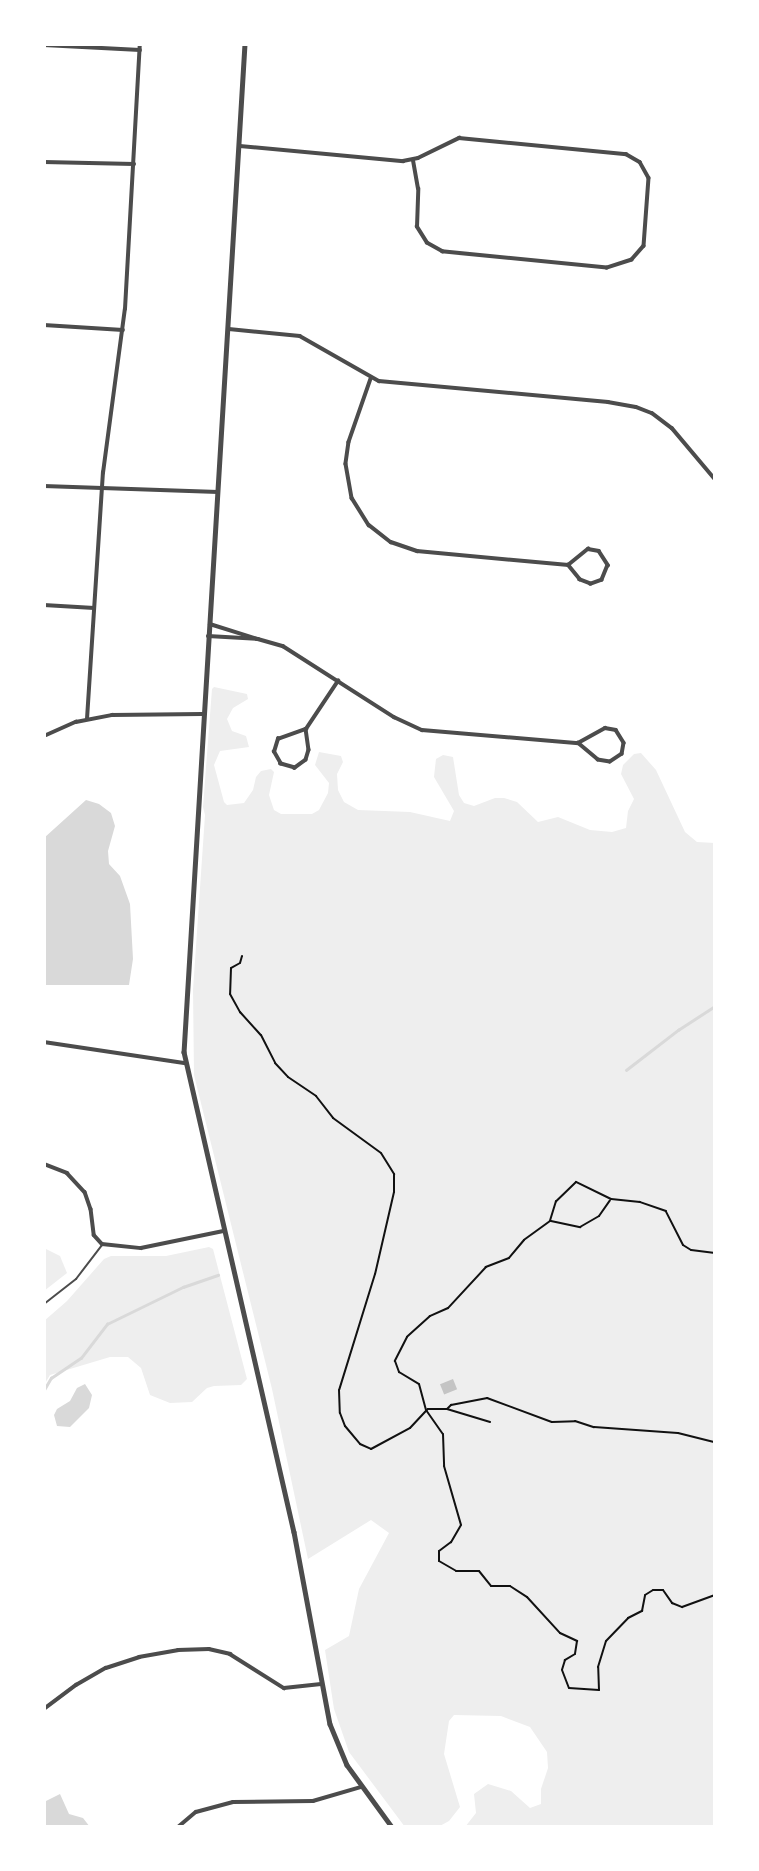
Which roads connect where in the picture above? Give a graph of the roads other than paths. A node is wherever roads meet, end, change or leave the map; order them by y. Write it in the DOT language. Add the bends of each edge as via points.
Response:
graph roads {
  1 [pos="140,44"];
  2 [pos="245,44"];
  3 [pos="44,45"];
  4 [pos="140,50"];
  5 [pos="240,146"];
  6 [pos="413,160"];
  7 [pos="44,162"];
  8 [pos="134,164"];
  9 [pos="44,325"];
  10 [pos="229,328"];
  11 [pos="123,330"];
  12 [pos="371,379"];
  13 [pos="715,479"];
  14 [pos="44,486"];
  15 [pos="102,488"];
  16 [pos="218,492"];
  17 [pos="568,565"];
  18 [pos="44,605"];
  19 [pos="94,608"];
  20 [pos="209,624"];
  21 [pos="208,636"];
  22 [pos="258,639"];
  23 [pos="338,681"];
  24 [pos="202,714"];
  25 [pos="87,719"];
  26 [pos="306,729"];
  27 [pos="44,736"];
  28 [pos="578,743"];
  29 [pos="44,1042"];
  30 [pos="185,1063"];
  31 [pos="44,1164"];
  32 [pos="225,1231"];
  33 [pos="102,1244"];
  34 [pos="44,1304"];
  35 [pos="321,1684"];
  36 [pos="44,1709"];
  37 [pos="361,1787"];
  38 [pos="178,1827"];
  39 [pos="392,1827"];
  1 -- 4 [label="street"];
  2 -- 5 [label="street"];
  3 -- 4 [label="street"];
  4 -- 8 [label="street"];
  5 -- 6 [label="street"];
  5 -- 10 [label="street"];
  6 -- 6 [label="street" via="458,138 626,154 640,162 649,182 644,246 632,260 607,268 438,250 424,240 417,227"];
  7 -- 8 [label="street"];
  8 -- 11 [label="street"];
  9 -- 11 [label="street"];
  10 -- 12 [label="street" via="300,336"];
  10 -- 16 [label="street"];
  11 -- 15 [label="street"];
  12 -- 13 [label="street" via="629,405 652,413 673,428"];
  12 -- 17 [label="street" via="346,464 352,498 369,525 391,542 417,551"];
  14 -- 15 [label="street"];
  15 -- 16 [label="street"];
  15 -- 19 [label="street"];
  16 -- 20 [label="street"];
  17 -- 17 [label="street" via="580,580 591,584 602,580 608,570 607,559 593,549 582,551"];
  18 -- 19 [label="street"];
  19 -- 25 [label="street"];
  20 -- 21 [label="street"];
  20 -- 22 [label="street"];
  21 -- 22 [label="street"];
  21 -- 24 [label="street"];
  22 -- 23 [label="street" via="283,646"];
  23 -- 26 [label="street"];
  23 -- 28 [label="street" via="422,730"];
  24 -- 25 [label="street" via="141,713"];
  24 -- 30 [label="street"];
  25 -- 27 [label="street"];
  26 -- 26 [label="street" via="278,739 275,752 281,764 295,768 306,760"];
  28 -- 28 [label="street" via="605,762 620,757 624,747 619,733 608,728"];
  29 -- 30 [label="street"];
  30 -- 32 [label="street"];
  31 -- 33 [label="street" via="61,1170 80,1186 89,1202 94,1235"];
  32 -- 33 [label="street" via="141,1248"];
  32 -- 35 [label="street" via="294,1532"];
  33 -- 34 [label="lane" via="76,1279"];
  35 -- 36 [label="street" via="284,1688 230,1654 178,1650 106,1668"];
  35 -- 37 [label="street" via="333,1734"];
  37 -- 38 [label="street" via="313,1801 233,1802 191,1814"];
  37 -- 39 [label="street"];
}
